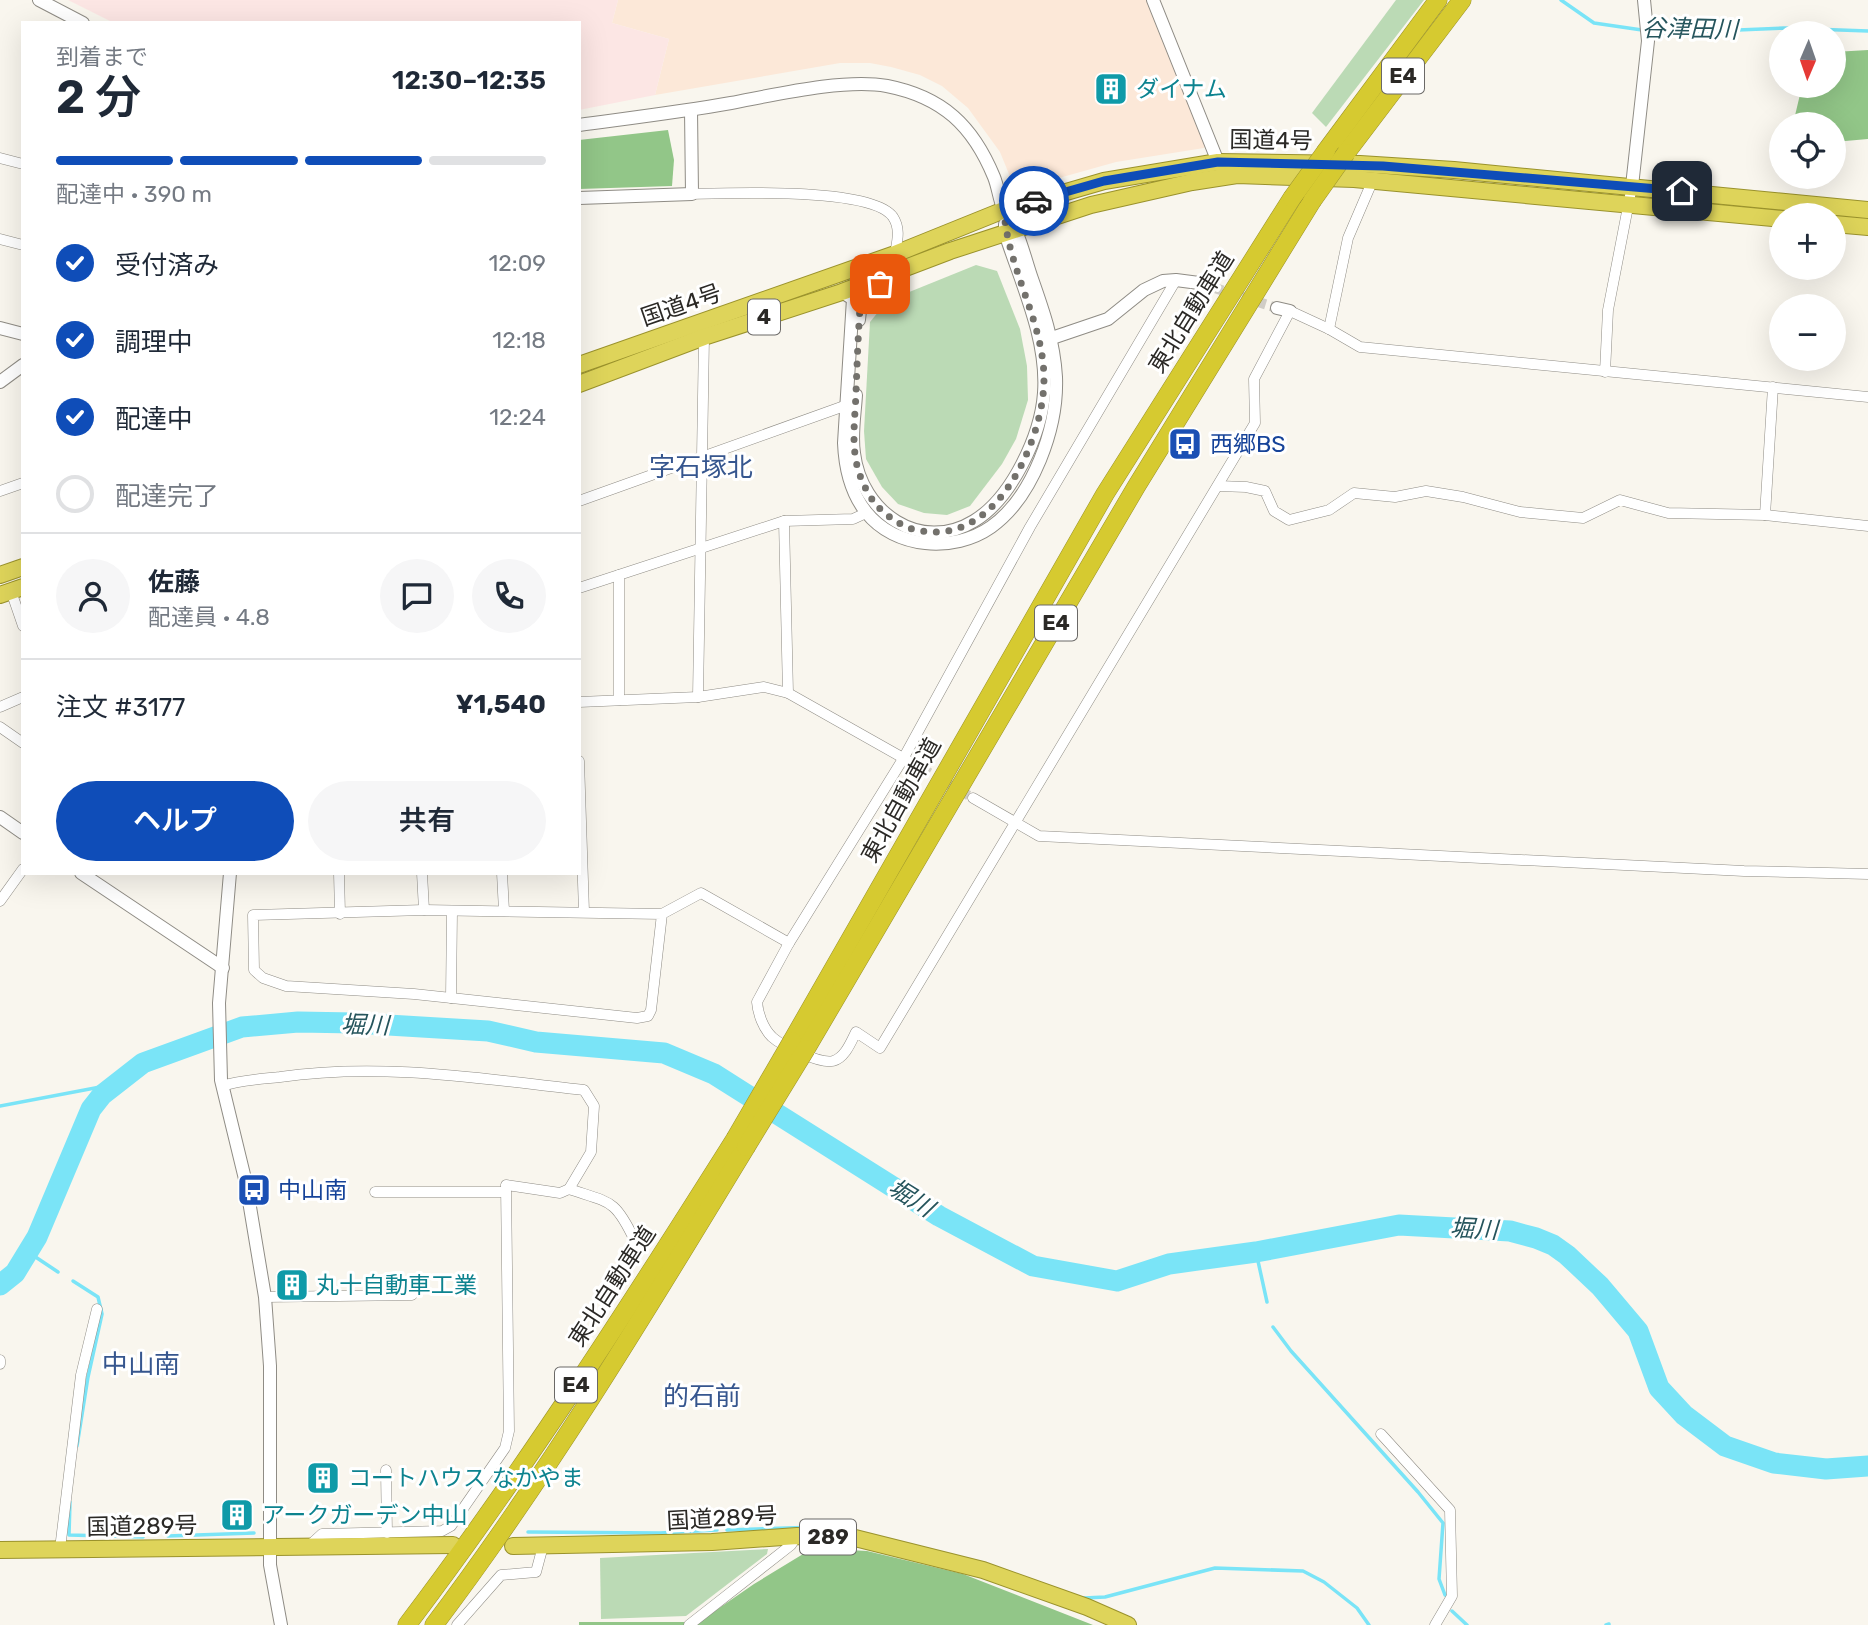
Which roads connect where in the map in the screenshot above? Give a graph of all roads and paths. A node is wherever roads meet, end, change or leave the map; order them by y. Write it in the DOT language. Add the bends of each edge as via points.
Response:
graph roads {
  1 [pos="39,0"];
  2 [pos="1153,0"];
  3 [pos="1438,0"];
  4 [pos="1462,0"];
  5 [pos="1644,0"];
  6 [pos="79,21"];
  7 [pos="691,110"];
  8 [pos="581,125"];
  9 [pos="0,158"];
  10 [pos="1218,162"];
  11 [pos="21,163"];
  12 [pos="1373,182"];
  13 [pos="1632,186"];
  14 [pos="692,194"];
  15 [pos="581,198"];
  16 [pos="1627,204"];
  17 [pos="1004,209"];
  18 [pos="1868,210"];
  19 [pos="1769,218"];
  20 [pos="1846,225"];
  21 [pos="1868,228"];
  22 [pos="1010,231"];
  23 [pos="0,239"];
  24 [pos="21,244"];
  25 [pos="950,251"];
  26 [pos="895,254"];
  27 [pos="1176,280"];
  28 [pos="1199,283"];
  29 [pos="842,292"];
  30 [pos="1277,308"];
  31 [pos="1290,311"];
  32 [pos="0,328"];
  33 [pos="1329,329"];
  34 [pos="21,333"];
  35 [pos="704,337"];
  36 [pos="1052,338"];
  37 [pos="581,364"];
  38 [pos="21,366"];
  39 [pos="1605,372"];
  40 [pos="0,382"];
  41 [pos="581,383"];
  42 [pos="1773,387"];
  43 [pos="1868,397"];
  44 [pos="847,405"];
  45 [pos="702,456"];
  46 [pos="21,484"];
  47 [pos="1218,486"];
  48 [pos="0,491"];
  49 [pos="581,500"];
  50 [pos="866,513"];
  51 [pos="1765,515"];
  52 [pos="784,521"];
  53 [pos="1868,526"];
  54 [pos="700,549"];
  55 [pos="21,567"];
  56 [pos="0,575"];
  57 [pos="618,575"];
  58 [pos="581,587"];
  59 [pos="11,591"];
  60 [pos="21,620"];
  61 [pos="788,693"];
  62 [pos="698,697"];
  63 [pos="21,698"];
  64 [pos="619,700"];
  65 [pos="581,702"];
  66 [pos="0,707"];
  67 [pos="0,727"];
  68 [pos="21,742"];
  69 [pos="903,759"];
  70 [pos="921,768"];
  71 [pos="973,798"];
  72 [pos="0,817"];
  73 [pos="581,821"];
  74 [pos="1015,822"];
  75 [pos="21,832"];
  76 [pos="21,872"];
  77 [pos="1868,874"];
  78 [pos="84,875"];
  79 [pos="230,875"];
  80 [pos="339,875"];
  81 [pos="422,875"];
  82 [pos="502,875"];
  83 [pos="0,901"];
  84 [pos="424,910"];
  85 [pos="452,911"];
  86 [pos="504,911"];
  87 [pos="584,912"];
  88 [pos="340,914"];
  89 [pos="662,914"];
  90 [pos="789,943"];
  91 [pos="223,968"];
  92 [pos="451,998"];
  93 [pos="799,1045"];
  94 [pos="221,1083"];
  95 [pos="741,1143"];
  96 [pos="569,1189"];
  97 [pos="375,1192"];
  98 [pos="505,1192"];
  99 [pos="635,1241"];
  100 [pos="412,1295"];
  101 [pos="265,1297"];
  102 [pos="97,1309"];
  103 [pos="1381,1434"];
  104 [pos="386,1470"];
  105 [pos="387,1533"];
  106 [pos="797,1536"];
  107 [pos="310,1545"];
  108 [pos="453,1545"];
  109 [pos="513,1546"];
  110 [pos="543,1546"];
  111 [pos="270,1547"];
  112 [pos="60,1549"];
  113 [pos="0,1550"];
  114 [pos="281,1625"];
  115 [pos="407,1625"];
  116 [pos="434,1625"];
  117 [pos="457,1625"];
  118 [pos="689,1625"];
  119 [pos="1128,1625"];
  120 [pos="1435,1625"];
  1 -- 6 [label="street"];
  2 -- 10 [label="street"];
  3 -- 93 [label="highway, 東北自動車道 / E4, bridge" via="1292,198 1105,494"];
  4 -- 93 [label="highway, 東北自動車道 / E4, bridge" via="1312,201"];
  5 -- 13 [label="street" via="1648,41"];
  7 -- 8 [label="street"];
  7 -- 14 [label="street"];
  7 -- 17 [label="street" via="821,87 885,86 923,96 965,126 994,178"];
  9 -- 11 [label="street"];
  10 -- 13 [label="highway, 国道4号 / 4" via="1387,166"];
  10 -- 17 [label="highway, 国道4号 / 4" via="1104,181"];
  12 -- 16 [label="highway, 国道4号 / 4"];
  12 -- 22 [label="highway, 国道4号 / 4" via="1237,175 1091,205"];
  12 -- 33 [label="street" via="1348,237"];
  13 -- 16 [label="street"];
  13 -- 18 [label="highway, 国道4号 / 4"];
  14 -- 15 [label="street"];
  14 -- 26 [label="street" via="793,192 879,207 896,224"];
  16 -- 19 [label="highway, 国道4号 / 4"];
  16 -- 39 [label="street" via="1608,310"];
  17 -- 22 [label="street"];
  17 -- 26 [label="highway, 国道4号 / 4"];
  20 -- 21 [label="highway"];
  22 -- 25 [label="highway, 国道4号 / 4"];
  22 -- 25 [label="street" via="1044,367 1038,424 1013,480 994,504 958,529 928,532 912,530 879,510 860,476 854,453 860,308 869,291 880,284 934,264"];
  22 -- 36 [label="street"];
  23 -- 24 [label="street"];
  25 -- 29 [label="highway, 国道4号 / 4"];
  26 -- 37 [label="highway, 国道4号 / 4"];
  27 -- 28 [label="street"];
  27 -- 36 [label="street" via="1144,290 1108,319"];
  27 -- 69 [label="street" via="1030,527"];
  29 -- 35 [label="highway, 国道4号 / 4"];
  29 -- 44 [label="street" via="853,299"];
  30 -- 31 [label="street"];
  31 -- 33 [label="street"];
  31 -- 47 [label="street" via="1254,379 1255,423"];
  32 -- 34 [label="street"];
  33 -- 39 [label="street" via="1360,348"];
  35 -- 41 [label="highway, 国道4号 / 4"];
  35 -- 45 [label="street"];
  36 -- 50 [label="street" via="1056,378 1050,434 1028,483 1005,514 974,536 937,545 895,535"];
  38 -- 40 [label="street"];
  39 -- 42 [label="street"];
  42 -- 43 [label="street"];
  42 -- 51 [label="street"];
  44 -- 45 [label="street"];
  44 -- 50 [label="street" via="845,463"];
  45 -- 49 [label="street"];
  45 -- 54 [label="street"];
  46 -- 48 [label="street"];
  47 -- 51 [label="street" via="1265,491 1274,511 1289,520 1329,510 1354,493 1395,497 1426,491 1520,512 1583,518 1620,500 1668,513"];
  47 -- 74 [label="street"];
  50 -- 52 [label="street" via="853,519"];
  51 -- 53 [label="street"];
  52 -- 54 [label="street"];
  52 -- 61 [label="street"];
  54 -- 57 [label="street"];
  54 -- 62 [label="street"];
  55 -- 56 [label="highway"];
  57 -- 58 [label="street"];
  57 -- 64 [label="street"];
  59 -- 60 [label="street"];
  61 -- 62 [label="street" via="764,687"];
  61 -- 69 [label="street"];
  62 -- 64 [label="street"];
  63 -- 66 [label="street"];
  64 -- 65 [label="street"];
  67 -- 68 [label="street"];
  69 -- 70 [label="street"];
  69 -- 90 [label="street"];
  71 -- 74 [label="street"];
  72 -- 75 [label="street"];
  73 -- 87 [label="street"];
  74 -- 77 [label="street" via="1039,836"];
  74 -- 90 [label="street" via="880,1048 856,1032 834,1061 817,1060 773,1037 758,1013 757,1002"];
  76 -- 83 [label="street"];
  78 -- 91 [label="street"];
  79 -- 91 [label="street"];
  80 -- 88 [label="street"];
  81 -- 84 [label="street"];
  82 -- 86 [label="street"];
  84 -- 85 [label="street"];
  84 -- 88 [label="street"];
  85 -- 86 [label="street"];
  85 -- 92 [label="street"];
  86 -- 87 [label="street"];
  87 -- 89 [label="street"];
  88 -- 92 [label="street" via="253,915 254,970 286,986"];
  89 -- 90 [label="street" via="701,893"];
  89 -- 92 [label="street" via="648,1016"];
  91 -- 94 [label="street"];
  93 -- 95 [label="highway, 東北自動車道 / E4, bridge"];
  94 -- 96 [label="street" via="319,1071 375,1070 584,1090 594,1106 591,1152"];
  94 -- 101 [label="street" via="246,1183"];
  95 -- 115 [label="highway, 東北自動車道 / E4" via="520,1469"];
  95 -- 116 [label="highway, 東北自動車道 / E4" via="582,1415"];
  96 -- 98 [label="street" via="560,1193 506,1185"];
  96 -- 99 [label="street" via="611,1203"];
  97 -- 98 [label="street"];
  98 -- 105 [label="street" via="509,1432 505,1448 451,1526 442,1531"];
  100 -- 101 [label="street"];
  101 -- 111 [label="street" via="270,1366"];
  102 -- 112 [label="street" via="81,1375"];
  103 -- 120 [label="street" via="1450,1510 1452,1597"];
  104 -- 105 [label="street"];
  105 -- 107 [label="street" via="322,1534"];
  106 -- 110 [label="highway, 国道289号 / 289"];
  106 -- 118 [label="street"];
  106 -- 119 [label="highway, 国道289号 / 289" via="855,1538 983,1570"];
  107 -- 108 [label="highway, 国道289号"];
  107 -- 111 [label="highway, 国道289号"];
  109 -- 110 [label="highway, 国道289号 / 289"];
  110 -- 117 [label="street" via="536,1572 501,1576"];
  111 -- 112 [label="highway, 国道289号"];
  111 -- 114 [label="street"];
  112 -- 113 [label="highway, 国道289号"];
}
